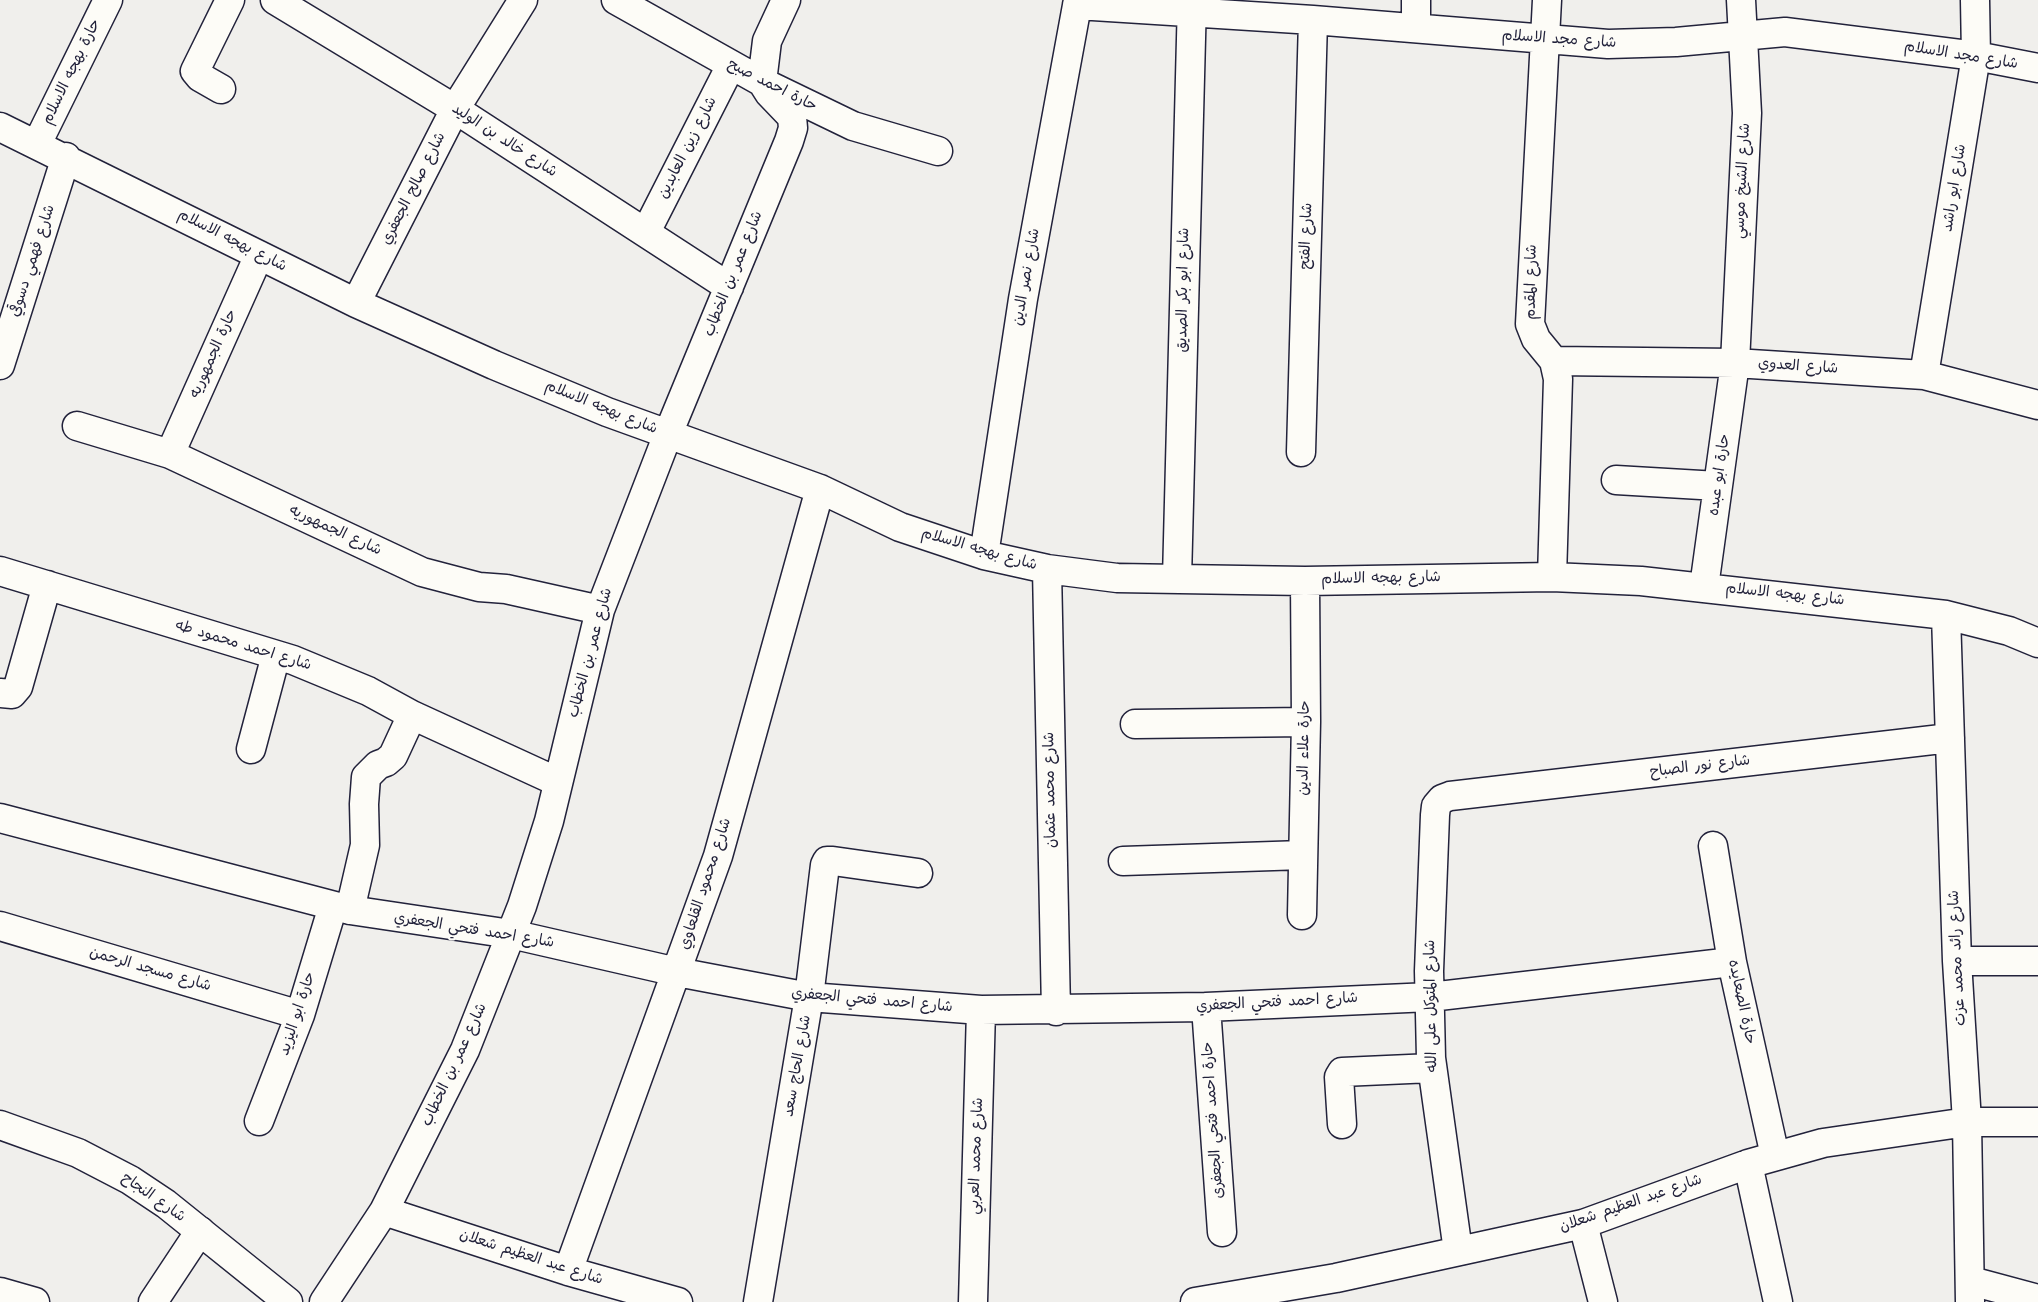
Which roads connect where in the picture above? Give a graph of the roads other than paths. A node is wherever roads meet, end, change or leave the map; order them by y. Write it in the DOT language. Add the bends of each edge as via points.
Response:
graph roads {
  1 [pos="108,0"];
  2 [pos="230,0"];
  3 [pos="275,0"];
  4 [pos="523,0"];
  5 [pos="616,0"];
  6 [pos="786,0"];
  7 [pos="1416,0"];
  8 [pos="1547,0"];
  9 [pos="1741,0"];
  10 [pos="1975,0"];
  11 [pos="1078,2"];
  12 [pos="1191,6"];
  13 [pos="1304,13"];
  14 [pos="1416,28"];
  15 [pos="1744,36"];
  16 [pos="1543,40"];
  17 [pos="1976,56"];
  18 [pos="731,65"];
  19 [pos="2038,68"];
  20 [pos="762,82"];
  21 [pos="221,89"];
  22 [pos="455,109"];
  23 [pos="0,127"];
  24 [pos="37,144"];
  25 [pos="938,151"];
  26 [pos="66,158"];
  27 [pos="646,232"];
  28 [pos="259,255"];
  29 [pos="729,287"];
  30 [pos="356,303"];
  31 [pos="1554,360"];
  32 [pos="1735,363"];
  33 [pos="0,365"];
  34 [pos="1924,375"];
  35 [pos="2038,405"];
  36 [pos="77,426"];
  37 [pos="668,434"];
  38 [pos="1301,452"];
  39 [pos="170,454"];
  40 [pos="1616,480"];
  41 [pos="1718,486"];
  42 [pos="820,490"];
  43 [pos="984,555"];
  44 [pos="1047,569"];
  45 [pos="0,571"];
  46 [pos="1552,577"];
  47 [pos="1178,579"];
  48 [pos="1305,581"];
  49 [pos="47,585"];
  50 [pos="1704,587"];
  51 [pos="600,610"];
  52 [pos="1946,614"];
  53 [pos="2038,643"];
  54 [pos="276,654"];
  55 [pos="0,693"];
  56 [pos="412,715"];
  57 [pos="1306,722"];
  58 [pos="1135,724"];
  59 [pos="1950,738"];
  60 [pos="251,749"];
  61 [pos="558,782"];
  62 [pos="1450,796"];
  63 [pos="0,818"];
  64 [pos="1714,846"];
  65 [pos="1303,855"];
  66 [pos="1123,861"];
  67 [pos="918,873"];
  68 [pos="342,908"];
  69 [pos="1302,916"];
  70 [pos="0,926"];
  71 [pos="511,934"];
  72 [pos="1957,961"];
  73 [pos="2038,961"];
  74 [pos="1732,962"];
  75 [pos="677,972"];
  76 [pos="1430,996"];
  77 [pos="809,997"];
  78 [pos="1206,1007"];
  79 [pos="981,1010"];
  80 [pos="1056,1011"];
  81 [pos="300,1014"];
  82 [pos="1432,1068"];
  83 [pos="259,1121"];
  84 [pos="1967,1122"];
  85 [pos="2038,1122"];
  86 [pos="1342,1124"];
  87 [pos="0,1125"];
  88 [pos="1775,1156"];
  89 [pos="1748,1164"];
  90 [pos="384,1211"];
  91 [pos="1583,1224"];
  92 [pos="200,1231"];
  93 [pos="1222,1232"];
  94 [pos="1458,1251"];
  95 [pos="568,1271"];
  96 [pos="1337,1290"];
  97 [pos="0,1292"];
  98 [pos="1970,1292"];
  99 [pos="2038,1299"];
  100 [pos="35,1302"];
  101 [pos="153,1302"];
  102 [pos="288,1302"];
  103 [pos="324,1302"];
  104 [pos="678,1302"];
  105 [pos="758,1302"];
  106 [pos="973,1302"];
  107 [pos="1195,1302"];
  108 [pos="1603,1302"];
  109 [pos="1778,1302"];
  1 -- 24 [label="street, حارة بهجه الاسلام"];
  2 -- 21 [label="street" via="195,71"];
  3 -- 22 [label="street, شارع خالد بن الوليد"];
  4 -- 22 [label="street, شارع صالح الجعفري"];
  5 -- 18 [label="street, حارة احمد صبح"];
  6 -- 20 [label="street" via="767,41"];
  7 -- 14 [label="street"];
  8 -- 16 [label="street, شارع المقدم"];
  9 -- 15 [label="street, شارع الشيخ موسي"];
  10 -- 17 [label="street, شارع ابو راشد"];
  11 -- 12 [label="street, شارع مجد الاسلام"];
  11 -- 43 [label="street, شارع نصر الدين" via="1023,299"];
  12 -- 13 [label="street, شارع مجد الاسلام"];
  12 -- 47 [label="street, شارع ابو بكر الصديق"];
  13 -- 14 [label="street, شارع مجد الاسلام"];
  13 -- 38 [label="street, شارع الفتح"];
  14 -- 16 [label="street, شارع مجد الاسلام"];
  15 -- 16 [label="street, شارع مجد الاسلام" via="1608,44"];
  15 -- 17 [label="street, شارع مجد الاسلام" via="1784,32"];
  15 -- 32 [label="street, شارع الشيخ موسي" via="1747,113"];
  16 -- 31 [label="street, شارع المقدم" via="1530,324 1536,339"];
  17 -- 19 [label="street, شارع مجد الاسلام"];
  17 -- 34 [label="street, شارع ابو راشد"];
  18 -- 20 [label="street, حارة احمد صبح"];
  18 -- 27 [label="street, شارع زين العابدين"];
  20 -- 25 [label="street, حارة احمد صبح" via="853,126"];
  20 -- 29 [label="street, شارع عمر بن الخطاب" via="792,117 793,128"];
  22 -- 27 [label="street, شارع خالد بن الوليد"];
  22 -- 30 [label="street, شارع صالح الجعفري"];
  23 -- 24 [label="street, شارع بهجه الاسلام"];
  24 -- 26 [label="street, شارع بهجه الاسلام"];
  26 -- 28 [label="street, شارع بهجه الاسلام"];
  26 -- 33 [label="street, شارع فهمي دسوقي"];
  27 -- 29 [label="street, شارع خالد بن الوليد"];
  28 -- 30 [label="street, شارع بهجه الاسلام"];
  28 -- 39 [label="street, حارة الجمهوريه"];
  29 -- 37 [label="street, شارع عمر بن الخطاب"];
  30 -- 37 [label="street, شارع بهجه الاسلام" via="494,365"];
  31 -- 32 [label="street, شارع العدوي"];
  31 -- 46 [label="street" via="1558,379"];
  32 -- 34 [label="street, شارع العدوي"];
  32 -- 41 [label="street, حارة ابو عبده"];
  34 -- 35 [label="street, شارع العدوي"];
  36 -- 39 [label="street, شارع الجمهوريه"];
  37 -- 42 [label="street, شارع بهجه الاسلام"];
  37 -- 51 [label="street, شارع عمر بن الخطاب"];
  39 -- 51 [label="street, شارع الجمهوريه" via="422,572 480,587 506,589"];
  40 -- 41 [label="street"];
  41 -- 50 [label="street, حارة ابو عبده"];
  42 -- 43 [label="street, شارع بهجه الاسلام" via="900,527"];
  42 -- 75 [label="street, شارع محمود القلعاوي" via="718,856"];
  43 -- 44 [label="street, شارع بهجه الاسلام"];
  44 -- 47 [label="street, شارع بهجه الاسلام" via="1117,578"];
  44 -- 80 [label="street, شارع محمد عثمان"];
  45 -- 49 [label="street, شارع احمد محمود طه"];
  46 -- 48 [label="street, شارع بهجه الاسلام"];
  46 -- 50 [label="street, شارع بهجه الاسلام"];
  47 -- 48 [label="street, شارع بهجه الاسلام"];
  48 -- 57 [label="street, حارة علاء الدين"];
  49 -- 54 [label="street, شارع احمد محمود طه"];
  49 -- 55 [label="street" via="18,687 12,694"];
  50 -- 52 [label="street, شارع بهجه الاسلام"];
  51 -- 61 [label="street, شارع عمر بن الخطاب"];
  52 -- 53 [label="street, شارع بهجه الاسلام"];
  52 -- 59 [label="street, شارع رائد محمد عزت"];
  54 -- 56 [label="street, شارع احمد محمود طه" via="368,691"];
  54 -- 60 [label="street"];
  56 -- 61 [label="street, شارع احمد محمود طه"];
  56 -- 68 [label="street, حارة ابو اليزيد" via="393,756 378,764 366,777 365,845"];
  57 -- 58 [label="street"];
  57 -- 65 [label="street, حارة علاء الدين"];
  59 -- 62 [label="street, شارع نور الصباح"];
  59 -- 72 [label="street, شارع رائد محمد عزت"];
  61 -- 71 [label="street, شارع عمر بن الخطاب" via="549,821"];
  62 -- 76 [label="street, شارع المتوكل على الله" via="1436,806 1435,815"];
  63 -- 68 [label="street, شارع احمد فتحي الجعفري"];
  64 -- 74 [label="street, حارة الصعايده"];
  65 -- 66 [label="street"];
  65 -- 69 [label="street, حارة علاء الدين"];
  67 -- 77 [label="street, شارع الحاج سعد" via="827,861"];
  68 -- 71 [label="street, شارع احمد فتحي الجعفري"];
  68 -- 81 [label="street, حارة ابو اليزيد"];
  70 -- 81 [label="street, شارع مسجد الرحمن"];
  71 -- 75 [label="street, شارع احمد فتحي الجعفري"];
  71 -- 90 [label="street, شارع عمر بن الخطاب" via="465,1050"];
  72 -- 73 [label="street"];
  72 -- 84 [label="street, شارع رائد محمد عزت"];
  74 -- 76 [label="street, شارع احمد فتحي الجعفري"];
  74 -- 88 [label="street, حارة الصعايده"];
  75 -- 77 [label="street, شارع احمد فتحي الجعفري"];
  75 -- 95 [label="street, شارع محمود القلعاوي"];
  76 -- 78 [label="street, شارع احمد فتحي الجعفري"];
  76 -- 82 [label="street, شارع المتوكل على الله"];
  77 -- 79 [label="street, شارع احمد فتحي الجعفري"];
  77 -- 105 [label="street, شارع الحاج سعد"];
  78 -- 80 [label="street, شارع احمد فتحي الجعفري"];
  78 -- 93 [label="street, حارة احمد فتحي الجعفرى"];
  79 -- 80 [label="street, شارع احمد فتحي الجعفري"];
  79 -- 106 [label="street, شارع محمد العربي"];
  81 -- 83 [label="street, حارة ابو اليزيد"];
  82 -- 86 [label="street" via="1342,1072"];
  82 -- 94 [label="street, شارع المتوكل على الله"];
  84 -- 85 [label="street, شارع عبد العظيم شعلان"];
  84 -- 88 [label="street, شارع عبد العظيم شعلان" via="1823,1143"];
  84 -- 98 [label="street, شارع رائد محمد عزت"];
  87 -- 92 [label="street, شارع النجاح" via="78,1153 130,1180"];
  88 -- 89 [label="street, شارع عبد العظيم شعلان"];
  89 -- 91 [label="street, شارع عبد العظيم شعلان"];
  89 -- 109 [label="street"];
  90 -- 95 [label="street, شارع عبد العظيم شعلان"];
  90 -- 103 [label="street, شارع عمر بن الخطاب"];
  91 -- 94 [label="street, شارع عبد العظيم شعلان"];
  91 -- 108 [label="street"];
  92 -- 101 [label="street"];
  92 -- 102 [label="street, شارع النجاح"];
  94 -- 96 [label="street, شارع عبد العظيم شعلان"];
  95 -- 104 [label="street, شارع عبد العظيم شعلان"];
  96 -- 107 [label="street, شارع عبد العظيم شعلان"];
  97 -- 100 [label="street"];
  98 -- 99 [label="street"];
}
